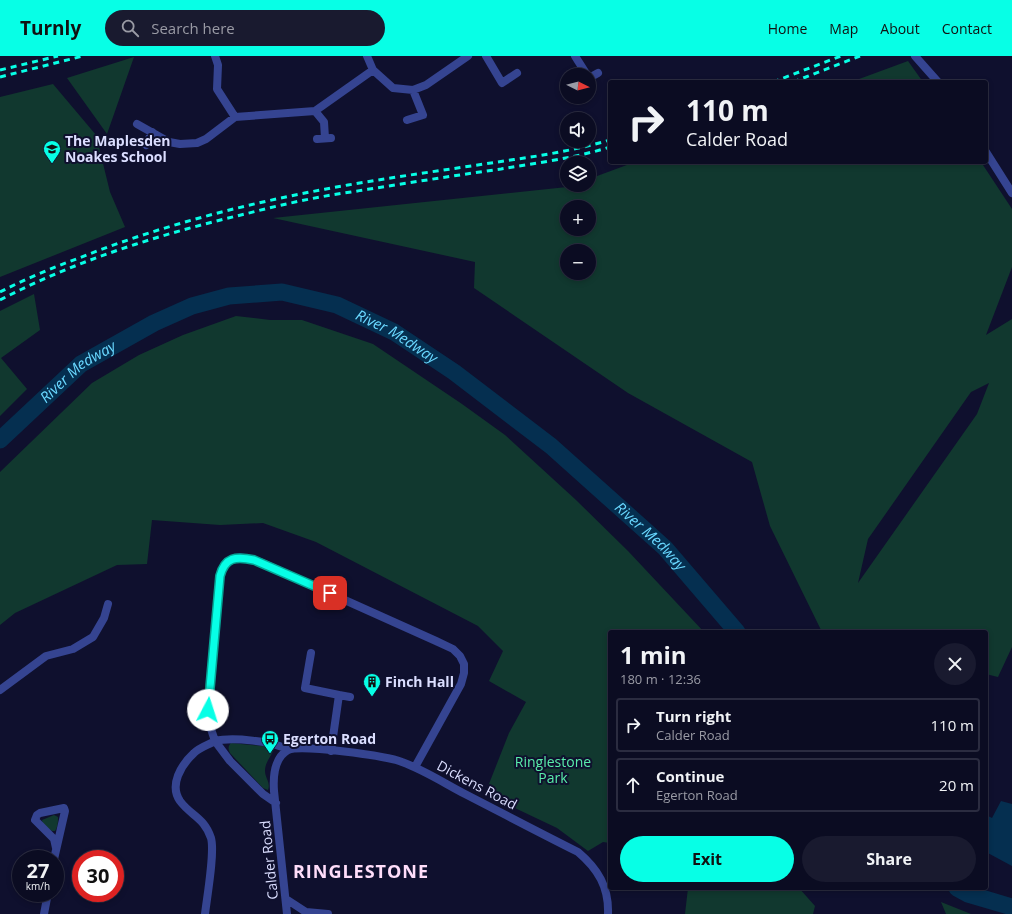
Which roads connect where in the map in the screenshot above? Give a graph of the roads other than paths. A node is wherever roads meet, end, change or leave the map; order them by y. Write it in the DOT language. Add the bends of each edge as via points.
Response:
graph roads {
  1 [pos="215,56"];
  2 [pos="367,56"];
  3 [pos="468,56"];
  4 [pos="486,56"];
  5 [pos="574,56"];
  6 [pos="916,56"];
  7 [pos="582,68"];
  8 [pos="372,70"];
  9 [pos="516,74"];
  10 [pos="936,80"];
  11 [pos="413,90"];
  12 [pos="315,111"];
  13 [pos="235,117"];
  14 [pos="407,120"];
  15 [pos="137,124"];
  16 [pos="152,132"];
  17 [pos="324,138"];
  18 [pos="146,145"];
  19 [pos="988,155"];
  20 [pos="1012,193"];
  21 [pos="108,604"];
  22 [pos="311,653"];
  23 [pos="0,690"];
  24 [pos="340,695"];
  25 [pos="350,697"];
  26 [pos="215,741"];
  27 [pos="288,750"];
  28 [pos="331,751"];
  29 [pos="415,768"];
  30 [pos="276,803"];
  31 [pos="56,848"];
  32 [pos="286,899"];
  33 [pos="46,902"];
  34 [pos="304,913"];
  35 [pos="44,914"];
  36 [pos="205,914"];
  37 [pos="287,914"];
  38 [pos="328,914"];
  39 [pos="608,914"];
  1 -- 13 [label="street" via="218,65 217,89"];
  2 -- 8 [label="street"];
  3 -- 11 [label="street" via="426,85"];
  4 -- 9 [label="street" via="502,83"];
  5 -- 7 [label="street"];
  6 -- 10 [label="street"];
  8 -- 11 [label="street" via="393,88"];
  8 -- 12 [label="street"];
  11 -- 14 [label="street" via="423,115"];
  12 -- 13 [label="street"];
  12 -- 17 [label="street" via="324,122"];
  13 -- 16 [label="street" via="197,143 169,142"];
  15 -- 16 [label="street"];
  16 -- 18 [label="street"];
  19 -- 20 [label="street"];
  21 -- 23 [label="street" via="104,618 93,637 73,649 46,656"];
  22 -- 24 [label="street" via="305,688"];
  24 -- 25 [label="street"];
  24 -- 28 [label="street"];
  26 -- 27 [label="street" via="240,740 280,745"];
  26 -- 29 [label="street, Calder Road" via="208,720 208,710 220,576 225,565 232,559 241,557 260,562 436,641 453,649 460,656 465,668 461,684"];
  26 -- 30 [label="street, Calder Road" via="230,761 263,794"];
  26 -- 36 [label="street" via="199,749 189,758 181,768 175,787 181,803 204,823 212,839"];
  27 -- 28 [label="street, Dickens Road" via="305,748"];
  27 -- 30 [label="street, Calder Road" via="281,756 276,767"];
  28 -- 29 [label="street, Dickens Road" via="390,758"];
  29 -- 39 [label="street, Dickens Road" via="578,852 593,867 604,885"];
  30 -- 32 [label="street, Calder Road"];
  31 -- 31 [label="street" via="65,811 64,808 36,815 35,820 54,839"];
  32 -- 34 [label="street"];
  32 -- 37 [label="street, Calder Road"];
  33 -- 35 [label="street"];
  34 -- 38 [label="street"];
}
